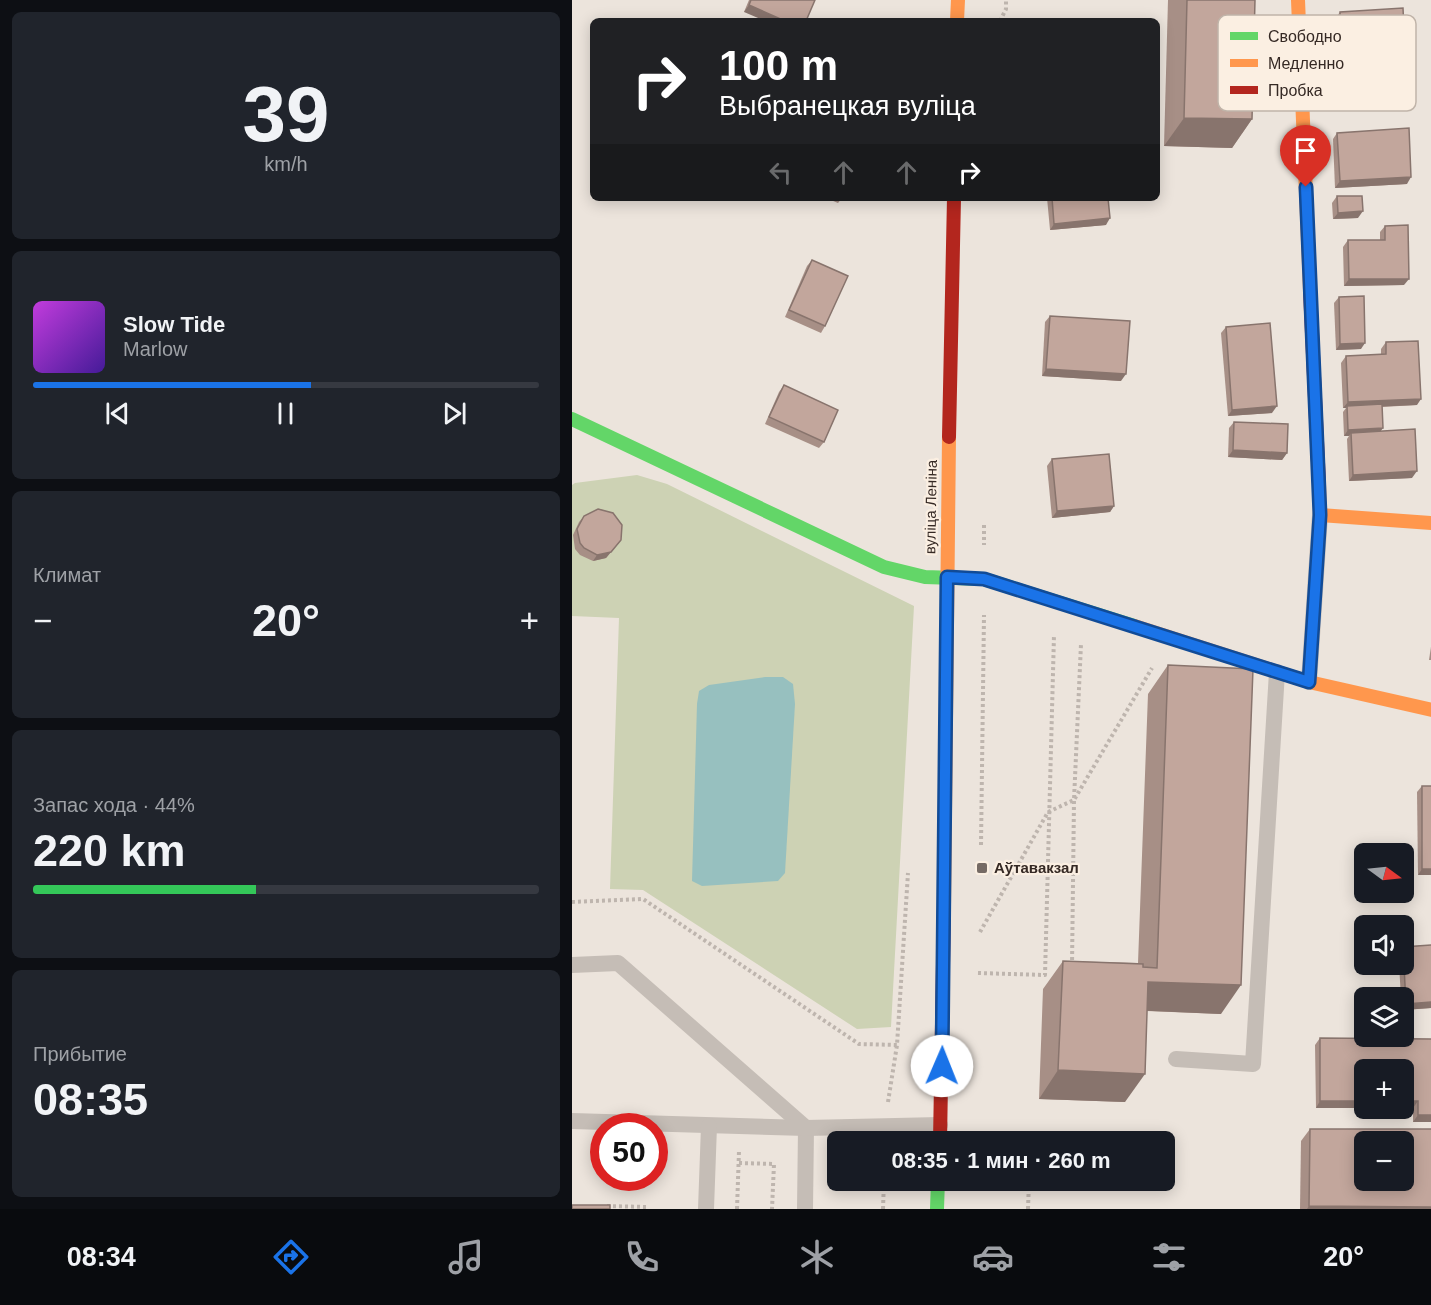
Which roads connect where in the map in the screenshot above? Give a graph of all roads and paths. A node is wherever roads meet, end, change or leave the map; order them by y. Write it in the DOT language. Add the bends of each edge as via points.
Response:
graph roads {
  1 [pos="958,0"];
  2 [pos="1006,0"];
  3 [pos="1298,0"];
  4 [pos="1299,15"];
  5 [pos="957,18"];
  6 [pos="1002,18"];
  7 [pos="1303,111"];
  8 [pos="954,201"];
  9 [pos="572,419"];
  10 [pos="1320,515"];
  11 [pos="1432,523"];
  12 [pos="947,577"];
  13 [pos="1055,600"];
  14 [pos="1082,610"];
  15 [pos="1169,638"];
  16 [pos="1277,672"];
  17 [pos="1309,682"];
  18 [pos="1432,710"];
  19 [pos="1074,800"];
  20 [pos="1048,812"];
  21 [pos="572,902"];
  22 [pos="980,932"];
  23 [pos="572,965"];
  24 [pos="978,973"];
  25 [pos="1072,974"];
  26 [pos="1045,975"];
  27 [pos="1054,975"];
  28 [pos="1176,1059"];
  29 [pos="572,1121"];
  30 [pos="709,1126"];
  31 [pos="884,1126"];
  32 [pos="740,1127"];
  33 [pos="806,1128"];
  34 [pos="924,1131"];
  35 [pos="940,1131"];
  36 [pos="739,1163"];
  37 [pos="884,1191"];
  38 [pos="938,1191"];
  39 [pos="1029,1191"];
  40 [pos="604,1206"];
  41 [pos="647,1209"];
  42 [pos="706,1209"];
  43 [pos="737,1209"];
  44 [pos="772,1209"];
  45 [pos="805,1209"];
  46 [pos="883,1209"];
  47 [pos="937,1209"];
  48 [pos="1028,1209"];
  1 -- 5 [label="street"];
  2 -- 6 [label="path"];
  3 -- 4 [label="street"];
  7 -- 10 [label="street"];
  8 -- 12 [label="street, вуліца Леніна"];
  9 -- 12 [label="street" via="884,567 925,577"];
  10 -- 11 [label="street"];
  10 -- 17 [label="lane"];
  12 -- 13 [label="street" via="984,579"];
  12 -- 35 [label="street, вуліца Леніна"];
  13 -- 14 [label="street"];
  13 -- 20 [label="path"];
  14 -- 15 [label="street"];
  14 -- 19 [label="path"];
  15 -- 16 [label="street"];
  15 -- 19 [label="path"];
  16 -- 17 [label="street"];
  16 -- 28 [label="lane" via="1253,1064"];
  17 -- 18 [label="street"];
  19 -- 20 [label="path"];
  19 -- 25 [label="path"];
  20 -- 22 [label="path"];
  20 -- 26 [label="path"];
  21 -- 31 [label="path" via="643,900 859,1044 897,1045"];
  23 -- 33 [label="lane" via="618,963"];
  24 -- 26 [label="path"];
  26 -- 27 [label="path"];
  29 -- 30 [label="lane"];
  30 -- 32 [label="lane"];
  30 -- 42 [label="lane"];
  31 -- 33 [label="lane"];
  31 -- 34 [label="lane"];
  32 -- 33 [label="lane"];
  32 -- 36 [label="path"];
  33 -- 45 [label="lane"];
  36 -- 43 [label="path"];
  36 -- 44 [label="path" via="774,1164"];
  37 -- 46 [label="path"];
  38 -- 47 [label="street"];
  39 -- 48 [label="path"];
  40 -- 41 [label="path"];
}
